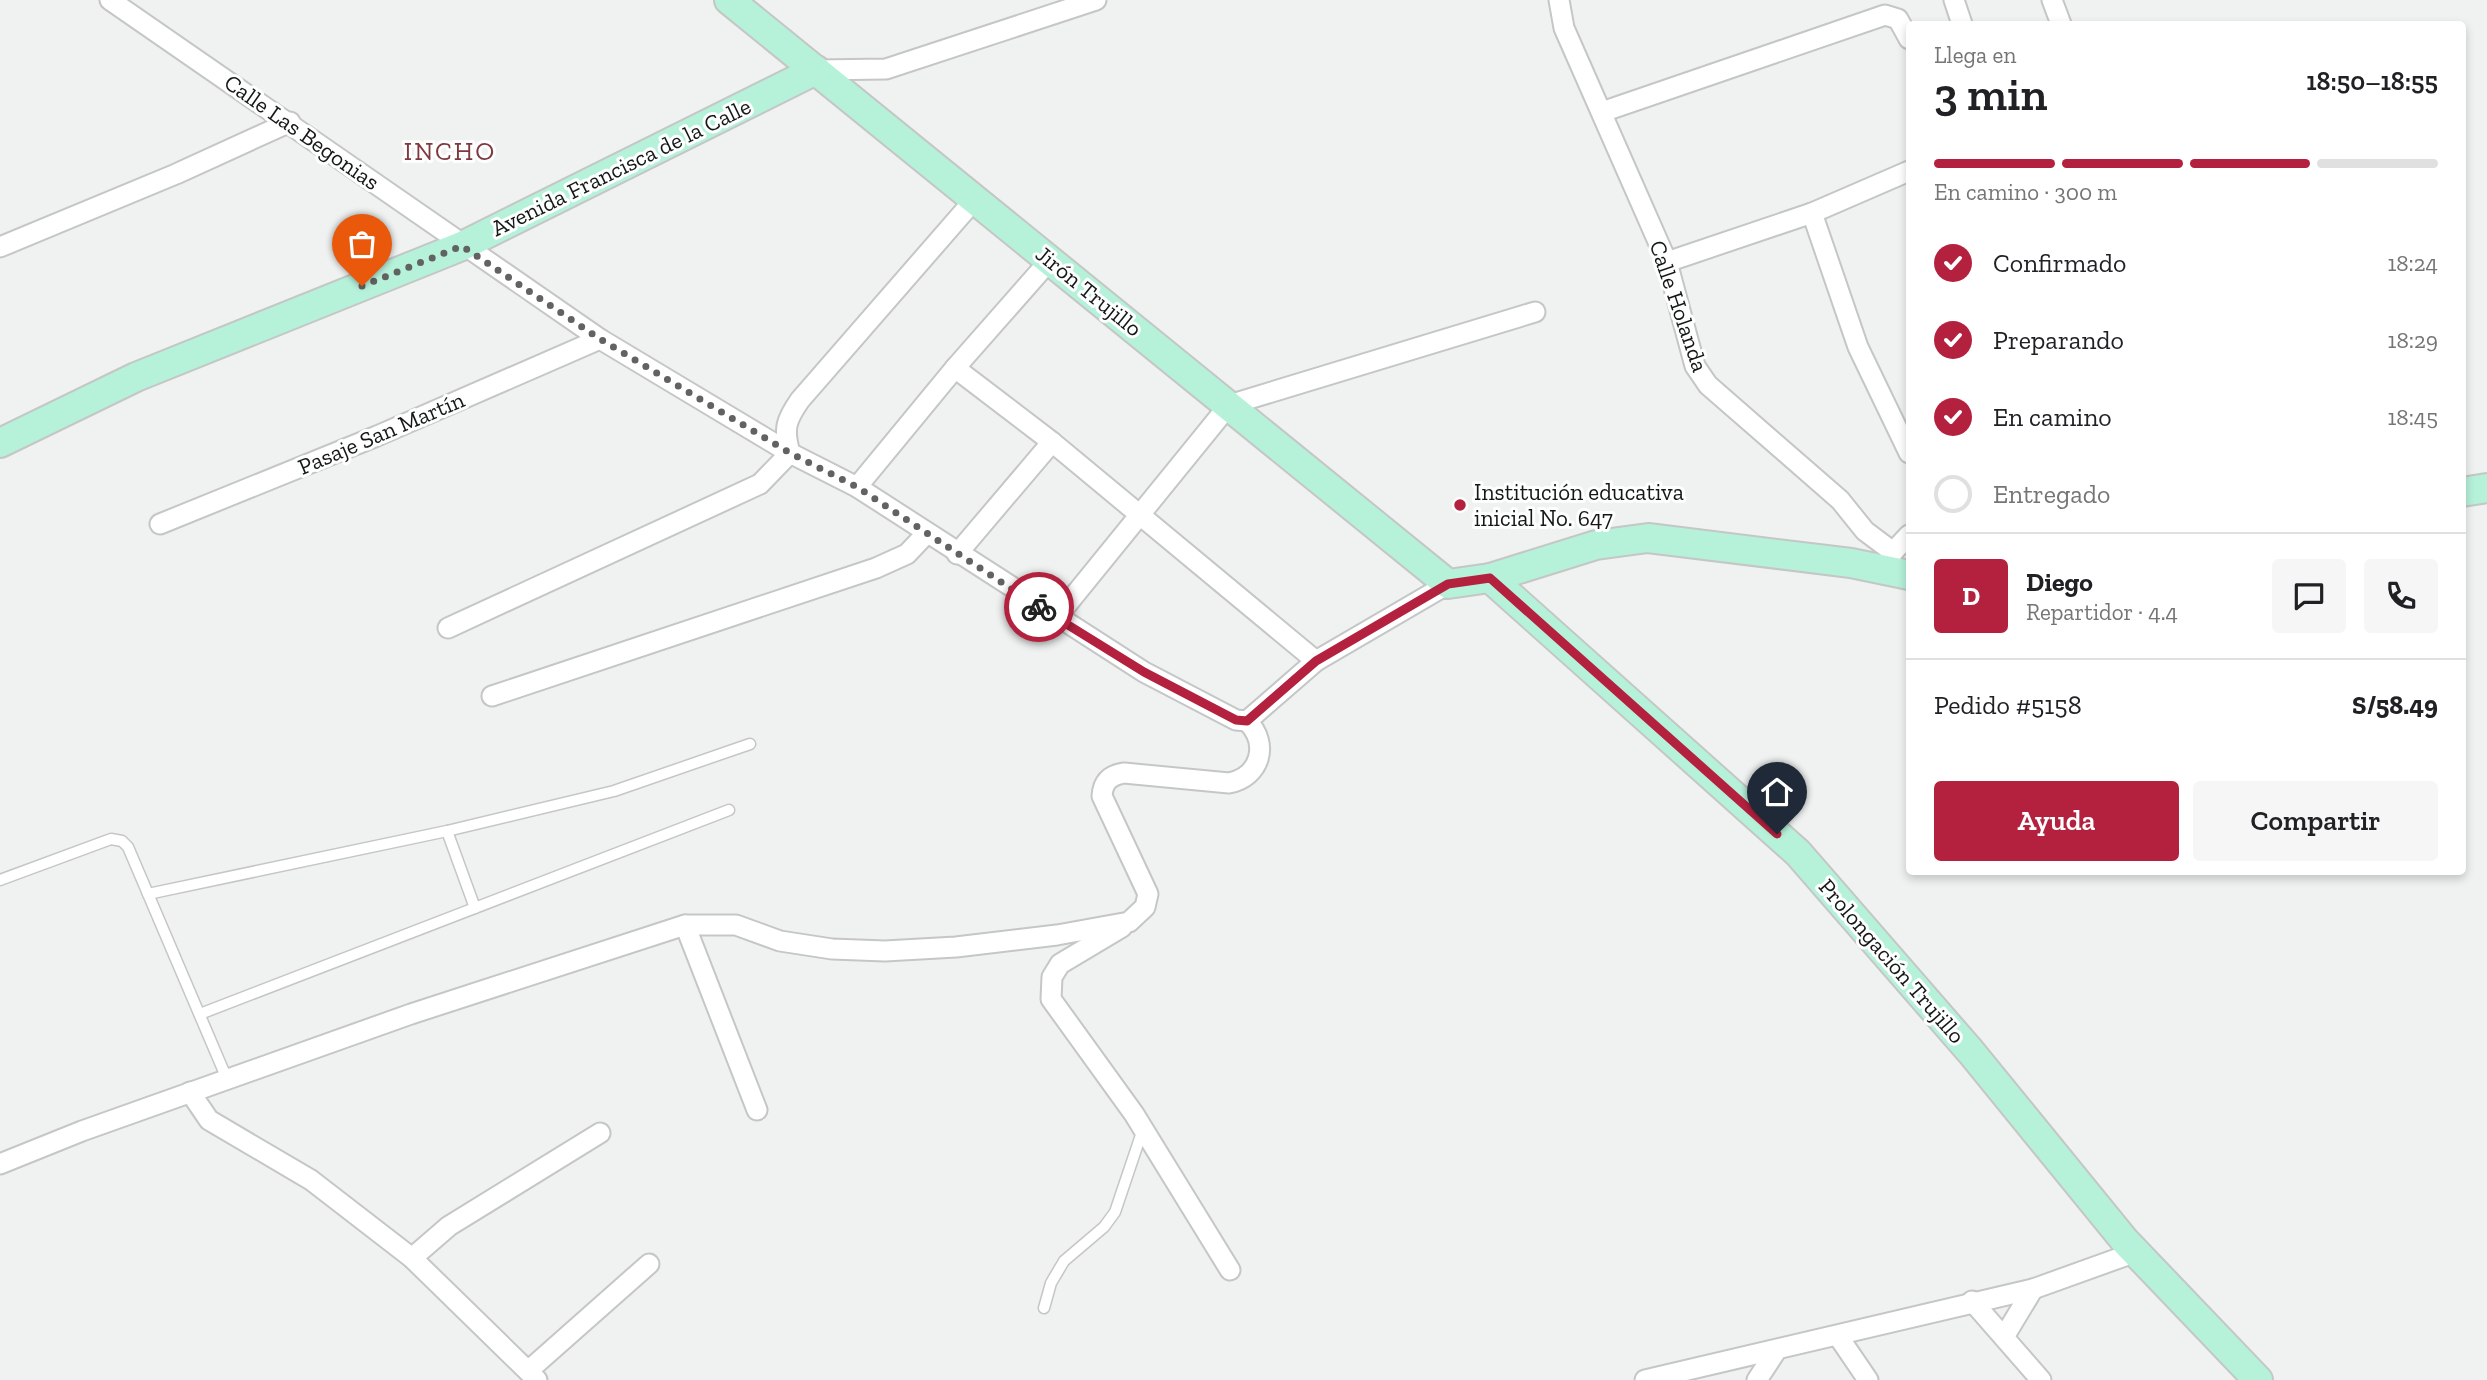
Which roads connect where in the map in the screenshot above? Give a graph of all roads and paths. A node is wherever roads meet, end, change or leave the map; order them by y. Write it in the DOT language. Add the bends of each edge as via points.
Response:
graph roads {
  1 [pos="110,0"];
  2 [pos="729,0"];
  3 [pos="1096,0"];
  4 [pos="1559,0"];
  5 [pos="1954,0"];
  6 [pos="2052,0"];
  7 [pos="1961,21"];
  8 [pos="2060,21"];
  9 [pos="1906,34"];
  10 [pos="816,70"];
  11 [pos="1602,112"];
  12 [pos="290,122"];
  13 [pos="1906,172"];
  14 [pos="975,198"];
  15 [pos="1812,213"];
  16 [pos="462,246"];
  17 [pos="0,247"];
  18 [pos="1051,259"];
  19 [pos="1667,262"];
  20 [pos="1535,312"];
  21 [pos="600,339"];
  22 [pos="955,368"];
  23 [pos="1229,405"];
  24 [pos="1052,442"];
  25 [pos="0,443"];
  26 [pos="1906,447"];
  27 [pos="790,453"];
  28 [pos="857,487"];
  29 [pos="2487,488"];
  30 [pos="2466,491"];
  31 [pos="1140,515"];
  32 [pos="160,524"];
  33 [pos="1865,531"];
  34 [pos="926,534"];
  35 [pos="1906,542"];
  36 [pos="957,554"];
  37 [pos="1851,562"];
  38 [pos="1896,565"];
  39 [pos="1490,578"];
  40 [pos="1448,584"];
  41 [pos="1056,618"];
  42 [pos="448,628"];
  43 [pos="1316,661"];
  44 [pos="492,696"];
  45 [pos="1247,721"];
  46 [pos="750,744"];
  47 [pos="729,810"];
  48 [pos="447,831"];
  49 [pos="0,880"];
  50 [pos="148,894"];
  51 [pos="475,908"];
  52 [pos="1129,922"];
  53 [pos="685,925"];
  54 [pos="200,1014"];
  55 [pos="227,1079"];
  56 [pos="190,1092"];
  57 [pos="757,1110"];
  58 [pos="1143,1129"];
  59 [pos="600,1133"];
  60 [pos="0,1164"];
  61 [pos="2136,1252"];
  62 [pos="412,1258"];
  63 [pos="649,1264"];
  64 [pos="1230,1270"];
  65 [pos="2033,1289"];
  66 [pos="1972,1301"];
  67 [pos="1044,1308"];
  68 [pos="1838,1336"];
  69 [pos="2004,1337"];
  70 [pos="1776,1351"];
  71 [pos="533,1376"];
  72 [pos="2255,1379"];
  73 [pos="1645,1380"];
  74 [pos="1757,1380"];
  75 [pos="1868,1380"];
  76 [pos="2041,1380"];
  1 -- 12 [label="street, Calle Las Begonias"];
  2 -- 10 [label="street, Jirón Trujillo"];
  3 -- 10 [label="street" via="886,69"];
  4 -- 11 [label="street, Calle Holanda" via="1564,28"];
  5 -- 7 [label="street"];
  6 -- 8 [label="street"];
  9 -- 11 [label="street" via="1898,19 1885,15"];
  10 -- 14 [label="street, Jirón Trujillo"];
  10 -- 16 [label="street, Avenida Francisca de la Calle"];
  11 -- 19 [label="street, Calle Holanda"];
  12 -- 16 [label="street, Calle Las Begonias"];
  12 -- 17 [label="street"];
  13 -- 15 [label="street"];
  14 -- 18 [label="street, Jirón Trujillo"];
  14 -- 27 [label="street" via="800,400 787,418 784,432"];
  15 -- 19 [label="street"];
  15 -- 26 [label="street" via="1858,347"];
  16 -- 21 [label="street, Calle Las Begonias"];
  16 -- 25 [label="street, Avenida Francisca de la Calle" via="136,377"];
  18 -- 22 [label="street"];
  18 -- 23 [label="street, Jirón Trujillo"];
  19 -- 33 [label="street, Calle Holanda" via="1695,366 1708,385 1840,500"];
  20 -- 23 [label="street"];
  21 -- 27 [label="street, Calle Las Begonias"];
  21 -- 32 [label="street, Pasaje San Martín"];
  22 -- 24 [label="street"];
  22 -- 28 [label="street"];
  23 -- 31 [label="street"];
  23 -- 40 [label="street, Jirón Trujillo"];
  24 -- 31 [label="street"];
  24 -- 36 [label="street"];
  27 -- 28 [label="street, Calle Las Begonias"];
  27 -- 42 [label="street" via="760,484"];
  28 -- 34 [label="street, Calle Las Begonias"];
  29 -- 30 [label="street"];
  31 -- 41 [label="street"];
  31 -- 43 [label="street"];
  33 -- 37 [label="street" via="1862,549"];
  33 -- 38 [label="street, Calle Holanda"];
  34 -- 36 [label="street, Calle Las Begonias"];
  34 -- 44 [label="street" via="907,554 876,568"];
  35 -- 38 [label="street"];
  36 -- 41 [label="street, Calle Las Begonias"];
  37 -- 38 [label="street"];
  37 -- 39 [label="street" via="1648,538 1595,545"];
  39 -- 40 [label="street"];
  39 -- 61 [label="street, Prolongación Trujillo" via="1798,853"];
  40 -- 43 [label="street"];
  41 -- 45 [label="street, Calle Las Begonias" via="1144,672 1236,720"];
  43 -- 45 [label="street"];
  45 -- 52 [label="street" via="1259,738 1260,753 1256,767 1244,779 1229,783 1124,773 1105,783 1102,796 1148,894 1145,908"];
  46 -- 48 [label="lane" via="614,791"];
  47 -- 51 [label="lane"];
  48 -- 50 [label="lane"];
  48 -- 51 [label="lane"];
  49 -- 50 [label="lane" via="111,839 128,847"];
  50 -- 54 [label="lane"];
  51 -- 54 [label="lane"];
  52 -- 53 [label="street" via="956,947 859,951 780,942 727,924"];
  52 -- 58 [label="street" via="1060,964 1049,989 1069,1027"];
  53 -- 55 [label="street"];
  53 -- 57 [label="street"];
  54 -- 55 [label="lane"];
  55 -- 56 [label="street"];
  56 -- 60 [label="street"];
  56 -- 62 [label="street" via="209,1120 311,1180"];
  58 -- 64 [label="street"];
  58 -- 67 [label="lane" via="1115,1212 1064,1261"];
  59 -- 62 [label="street" via="449,1226"];
  61 -- 65 [label="street"];
  61 -- 72 [label="street, Prolongación Trujillo"];
  62 -- 71 [label="street"];
  63 -- 71 [label="street"];
  65 -- 66 [label="street"];
  65 -- 69 [label="street"];
  66 -- 68 [label="street"];
  66 -- 69 [label="street"];
  68 -- 70 [label="street"];
  68 -- 75 [label="street"];
  69 -- 76 [label="street"];
  70 -- 73 [label="street"];
  70 -- 74 [label="street"];
}
